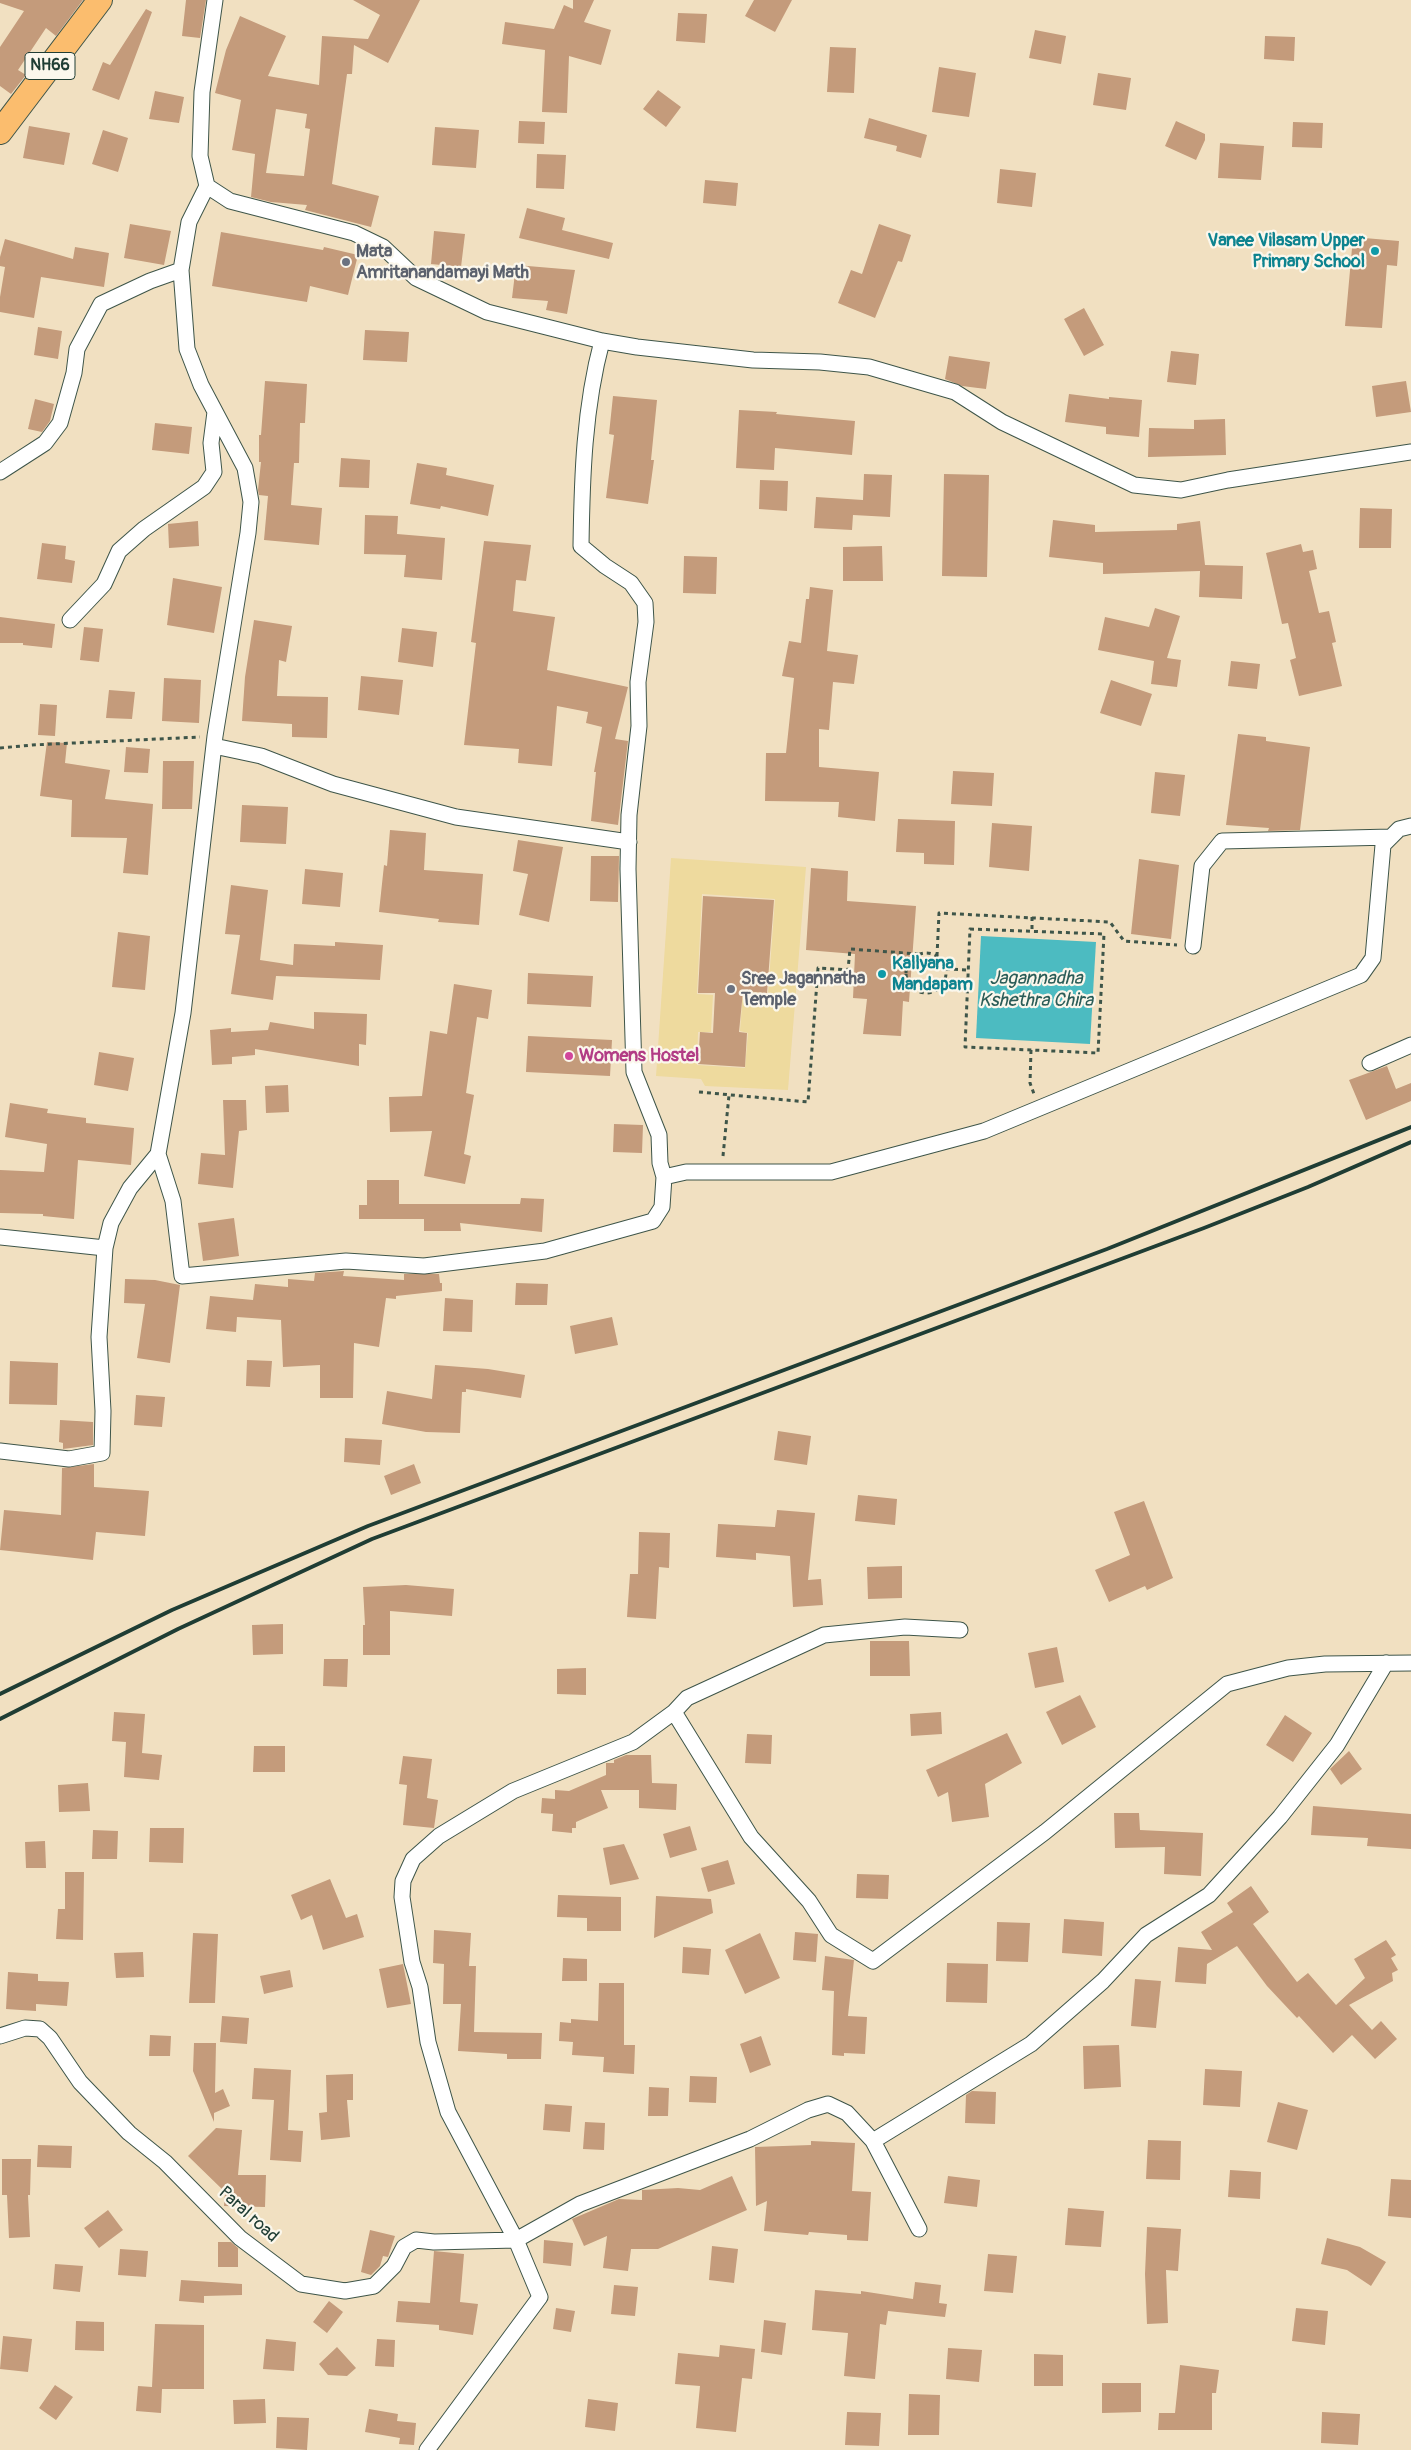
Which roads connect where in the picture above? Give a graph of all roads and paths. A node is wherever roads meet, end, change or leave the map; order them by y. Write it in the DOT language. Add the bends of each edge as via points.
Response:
graph roads {
  1 [pos="100,0"];
  2 [pos="215,0"];
  3 [pos="0,132"];
  4 [pos="207,186"];
  5 [pos="181,270"];
  6 [pos="602,341"];
  7 [pos="215,412"];
  8 [pos="1411,452"];
  9 [pos="0,472"];
  10 [pos="70,620"];
  11 [pos="215,741"];
  12 [pos="0,748"];
  13 [pos="1411,826"];
  14 [pos="1390,837"];
  15 [pos="629,842"];
  16 [pos="1032,917"];
  17 [pos="1032,931"];
  18 [pos="1192,946"];
  19 [pos="918,954"];
  20 [pos="937,956"];
  21 [pos="946,969"];
  22 [pos="968,970"];
  23 [pos="1411,1045"];
  24 [pos="1031,1050"];
  25 [pos="1370,1063"];
  26 [pos="699,1092"];
  27 [pos="728,1095"];
  28 [pos="1040,1107"];
  29 [pos="158,1154"];
  30 [pos="722,1171"];
  31 [pos="664,1177"];
  32 [pos="0,1237"];
  33 [pos="105,1248"];
  34 [pos="0,1450"];
  35 [pos="960,1630"];
  36 [pos="1386,1663"];
  37 [pos="1411,1663"];
  38 [pos="674,1712"];
  39 [pos="0,2036"];
  40 [pos="873,2141"];
  41 [pos="919,2229"];
  42 [pos="516,2240"];
  43 [pos="427,2450"];
  1 -- 3 [label="main road, NH66"];
  2 -- 4 [label="street" via="202,92 200,156"];
  4 -- 5 [label="street" via="189,222"];
  4 -- 6 [label="street" via="230,201 354,233 383,247 416,278 487,312"];
  5 -- 7 [label="street" via="187,349"];
  5 -- 9 [label="street" via="101,304 77,349 74,374 60,423 45,443"];
  6 -- 8 [label="street" via="753,360 869,367 955,392 1002,422 1134,485 1181,490"];
  6 -- 15 [label="street" via="591,382 582,477 581,546 631,583 645,602"];
  7 -- 10 [label="street" via="211,443 214,472 204,487 144,529 119,551 104,584"];
  7 -- 11 [label="street" via="245,468 251,502"];
  11 -- 12 [label="path"];
  11 -- 15 [label="street" via="333,784 456,817"];
  11 -- 29 [label="street" via="183,1012"];
  13 -- 14 [label="street" via="1399,829"];
  14 -- 18 [label="street" via="1222,841 1202,866"];
  14 -- 28 [label="street" via="1383,845 1373,958 1361,975"];
  15 -- 31 [label="street" via="634,1072 660,1135 660,1163"];
  16 -- 17 [label="path"];
  16 -- 18 [label="path" via="1110,922 1124,941"];
  16 -- 20 [label="path" via="939,913"];
  17 -- 22 [label="path" via="970,928"];
  17 -- 24 [label="path" via="1104,934 1098,1053"];
  19 -- 20 [label="path" via="924,952"];
  19 -- 21 [label="path" via="906,968 908,981 916,991 930,993 936,990 945,980"];
  19 -- 27 [label="path" via="850,950 848,970 818,968 808,1102"];
  20 -- 21 [label="path"];
  21 -- 22 [label="path"];
  22 -- 24 [label="path" via="965,1047"];
  23 -- 25 [label="street"];
  24 -- 28 [label="path" via="1030,1083"];
  26 -- 27 [label="path"];
  27 -- 30 [label="path"];
  28 -- 30 [label="street" via="984,1131 831,1172"];
  29 -- 31 [label="street" via="173,1201 182,1276 346,1261 424,1266 545,1251 653,1221 662,1207"];
  29 -- 33 [label="street" via="130,1188 111,1223"];
  30 -- 31 [label="street" via="686,1172"];
  32 -- 33 [label="street"];
  33 -- 34 [label="street" via="99,1337 102,1453 69,1459"];
  35 -- 38 [label="street" via="905,1627 824,1635 687,1698"];
  36 -- 37 [label="street"];
  36 -- 38 [label="street" via="1288,1668 1227,1684 1045,1832 873,1961 831,1936 809,1900 750,1837"];
  36 -- 40 [label="street" via="1337,1745 1280,1818 1209,1895 1146,1935 1103,1981 1031,2044"];
  38 -- 42 [label="street" via="633,1742 514,1791 439,1836 413,1859 403,1881 402,1897 412,1962 420,1986 428,2042 448,2112"];
  39 -- 42 [label="street, Paral road" via="25,2028 40,2029 50,2038 80,2082 129,2133 165,2162 240,2238 301,2284 346,2290 374,2286 394,2266 404,2247 416,2240"];
  40 -- 41 [label="street"];
  40 -- 42 [label="street" via="847,2113 828,2104 580,2204"];
  42 -- 43 [label="street" via="540,2297"];
}
